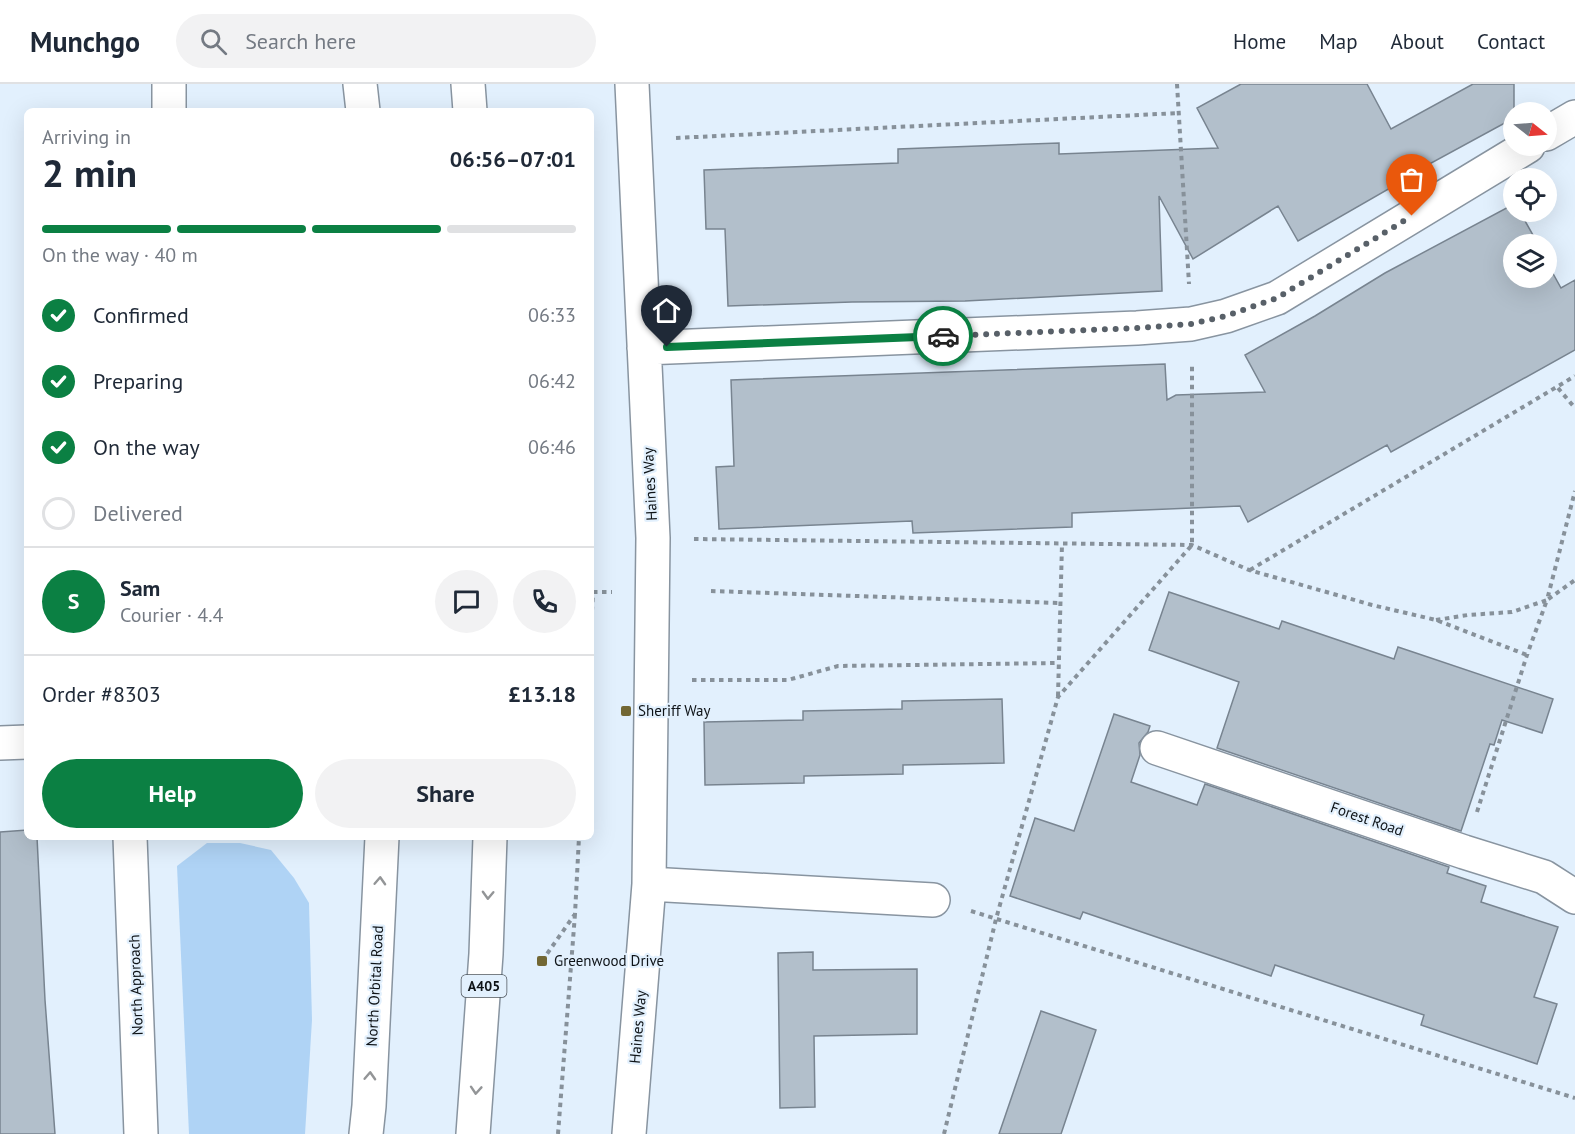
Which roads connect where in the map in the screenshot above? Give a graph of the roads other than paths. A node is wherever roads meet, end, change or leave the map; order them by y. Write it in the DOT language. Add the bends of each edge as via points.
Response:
graph roads {
  1 [pos="169,84"];
  2 [pos="360,84"];
  3 [pos="468,84"];
  4 [pos="632,84"];
  5 [pos="169,108"];
  6 [pos="363,108"];
  7 [pos="471,108"];
  8 [pos="1575,117"];
  9 [pos="1557,128"];
  10 [pos="1511,156"];
  11 [pos="644,348"];
  12 [pos="24,742"];
  13 [pos="0,743"];
  14 [pos="1156,748"];
  15 [pos="130,840"];
  16 [pos="382,840"];
  17 [pos="490,840"];
  18 [pos="649,884"];
  19 [pos="1575,897"];
  20 [pos="933,900"];
  21 [pos="141,1134"];
  22 [pos="366,1134"];
  23 [pos="474,1134"];
  24 [pos="629,1134"];
  1 -- 5 [label="main road"];
  2 -- 6 [label="main road"];
  3 -- 7 [label="main road"];
  4 -- 11 [label="main road, Haines Way"];
  8 -- 9 [label="main road"];
  10 -- 11 [label="main road" via="1277,298 1191,324"];
  11 -- 18 [label="main road, Haines Way" via="653,538"];
  12 -- 13 [label="main road"];
  14 -- 19 [label="main road, Forest Road" via="1544,877"];
  15 -- 21 [label="main road, North Approach"];
  22 -- 16 [label="main road, North Orbital Road, one-way"];
  17 -- 23 [label="main road, A405, one-way"];
  18 -- 20 [label="main road"];
  18 -- 24 [label="main road, Haines Way"];
}
